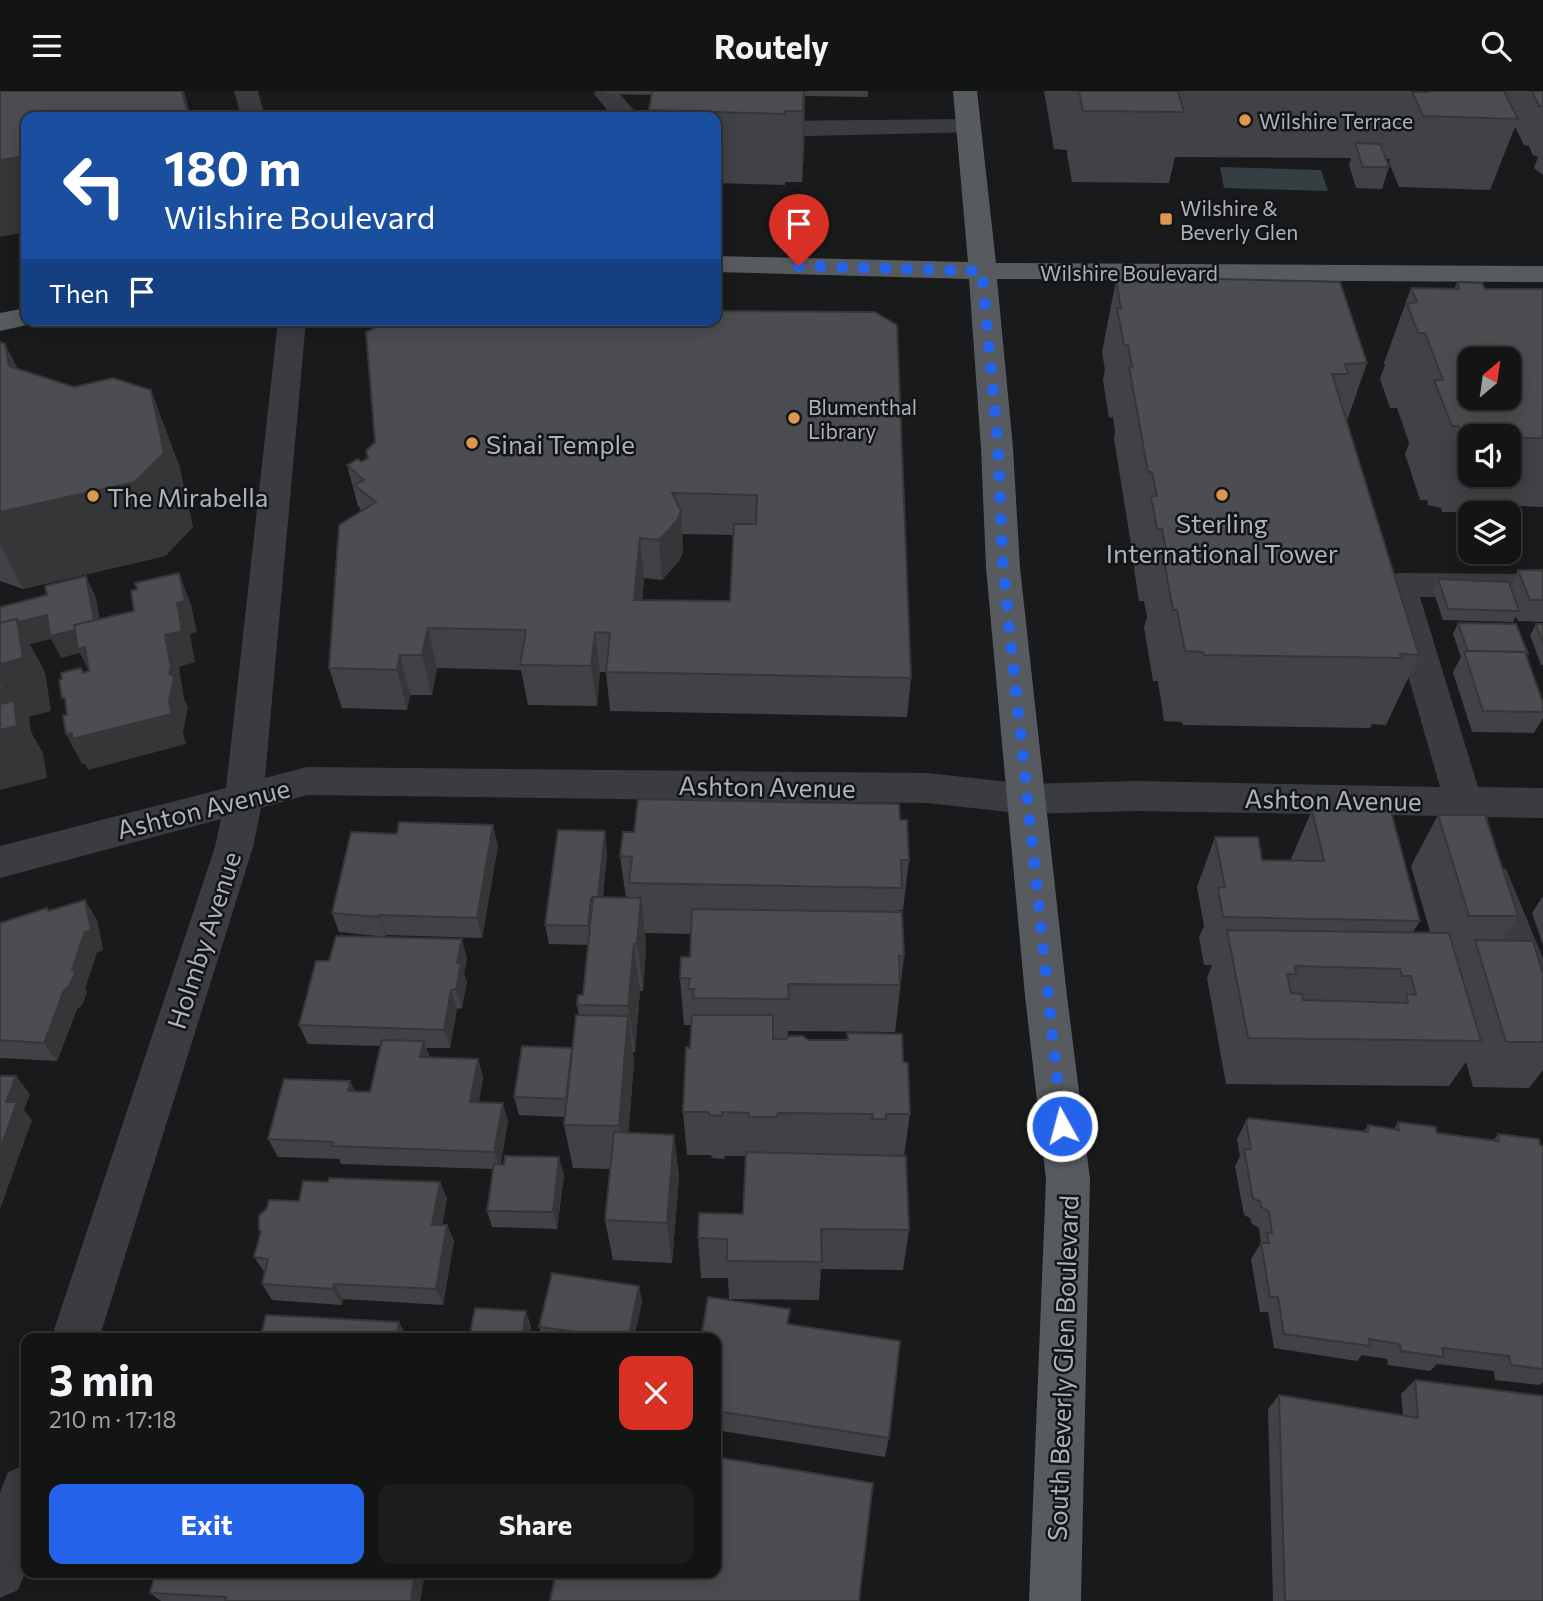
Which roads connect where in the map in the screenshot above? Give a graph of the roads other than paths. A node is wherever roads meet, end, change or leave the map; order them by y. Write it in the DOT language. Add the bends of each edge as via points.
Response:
graph roads {
  1 [pos="246,91"];
  2 [pos="965,91"];
  3 [pos="606,94"];
  4 [pos="252,112"];
  5 [pos="622,112"];
  6 [pos="968,127"];
  7 [pos="768,129"];
  8 [pos="721,264"];
  9 [pos="982,271"];
  10 [pos="1543,274"];
  11 [pos="21,318"];
  12 [pos="0,322"];
  13 [pos="291,326"];
  14 [pos="1543,586"];
  15 [pos="244,798"];
  16 [pos="1026,799"];
  17 [pos="1461,801"];
  18 [pos="1543,803"];
  19 [pos="0,862"];
  20 [pos="1543,1010"];
  21 [pos="77,1333"];
  22 [pos="21,1506"];
  23 [pos="0,1571"];
  24 [pos="1055,1601"];
  1 -- 4 [label="street"];
  2 -- 6 [label="main road, South Beverly Glen Boulevard"];
  3 -- 5 [label="street"];
  6 -- 7 [label="street"];
  6 -- 9 [label="main road, South Beverly Glen Boulevard"];
  8 -- 9 [label="main road, Wilshire Boulevard"];
  9 -- 10 [label="main road, Wilshire Boulevard"];
  9 -- 16 [label="main road, South Beverly Glen Boulevard" via="1003,568"];
  11 -- 12 [label="main road"];
  13 -- 15 [label="street, Holmby Avenue"];
  14 -- 17 [label="street" via="1399,585"];
  15 -- 16 [label="street, Ashton Avenue" via="307,781 928,788"];
  15 -- 19 [label="street, Ashton Avenue"];
  15 -- 21 [label="street, Holmby Avenue" via="234,847"];
  16 -- 17 [label="street, Ashton Avenue" via="1136,796"];
  16 -- 24 [label="main road, South Beverly Glen Boulevard" via="1068,1179"];
  17 -- 18 [label="street, Ashton Avenue"];
  17 -- 20 [label="street"];
  22 -- 23 [label="street"];
}
